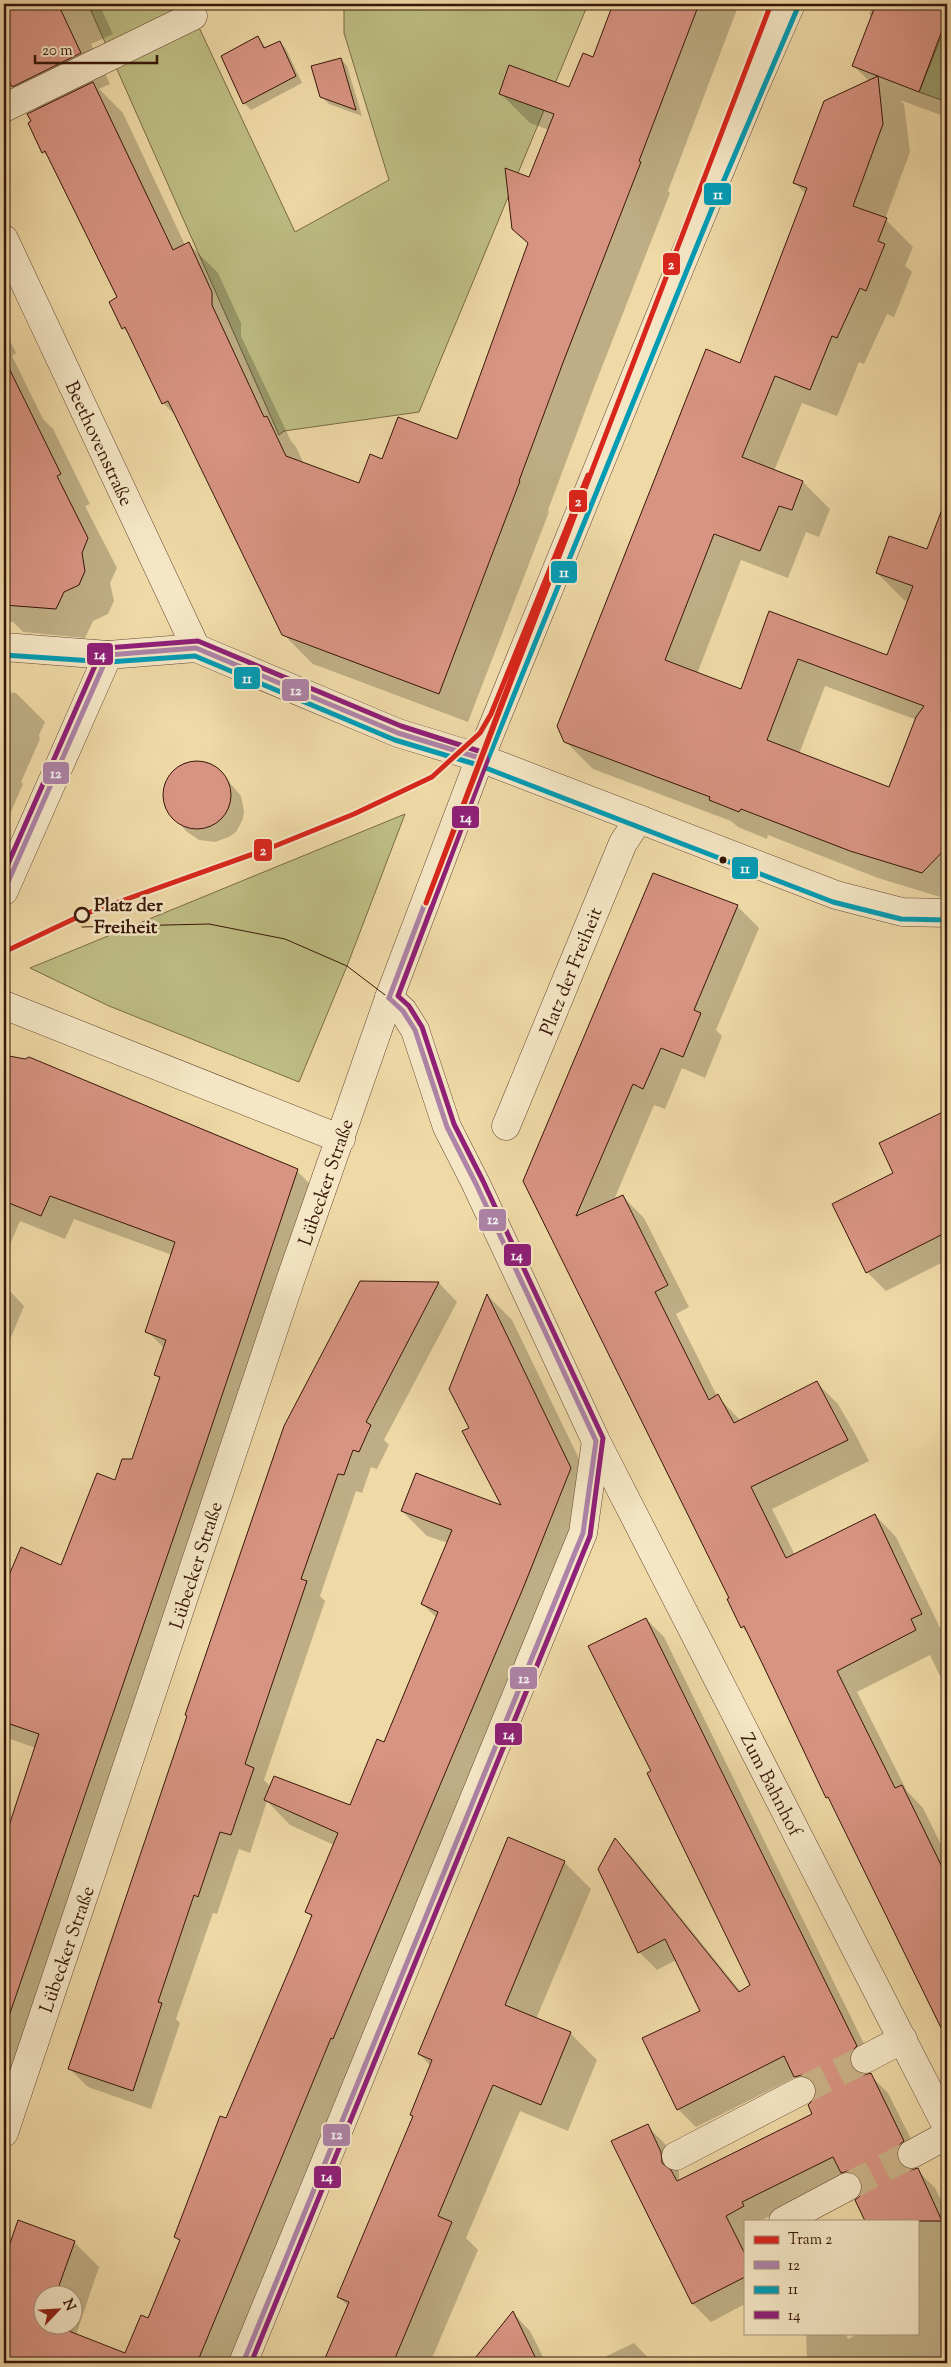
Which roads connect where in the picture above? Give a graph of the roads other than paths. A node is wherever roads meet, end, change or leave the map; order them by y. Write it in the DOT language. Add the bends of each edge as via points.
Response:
graph roads {
  1 [pos="777,4"];
  2 [pos="791,4"];
  3 [pos="192,16"];
  4 [pos="755,86"];
  5 [pos="4,108"];
  6 [pos="4,239"];
  7 [pos="4,647"];
  8 [pos="196,648"];
  9 [pos="108,655"];
  10 [pos="480,758"];
  11 [pos="639,819"];
  12 [pos="4,892"];
  13 [pos="947,913"];
  14 [pos="389,998"];
  15 [pos="4,1005"];
  16 [pos="506,1126"];
  17 [pos="340,1139"];
  18 [pos="596,1441"];
  19 [pos="903,2039"];
  20 [pos="865,2059"];
  21 [pos="801,2091"];
  22 [pos="947,2126"];
  23 [pos="4,2134"];
  24 [pos="947,2136"];
  25 [pos="912,2154"];
  26 [pos="676,2156"];
  27 [pos="847,2187"];
  28 [pos="785,2220"];
  29 [pos="243,2363"];
  1 -- 4 [label="street"];
  2 -- 4 [label="street"];
  3 -- 5 [label="street"];
  4 -- 10 [label="street, Lübecker Straße"];
  6 -- 8 [label="street, Beethovenstraße"];
  7 -- 9 [label="street"];
  8 -- 9 [label="street"];
  8 -- 10 [label="street" via="398,733"];
  9 -- 12 [label="street"];
  10 -- 11 [label="street"];
  10 -- 14 [label="street, Lübecker Straße"];
  11 -- 13 [label="street" via="872,906 902,912"];
  11 -- 16 [label="street, Platz der Freiheit" via="623,842"];
  14 -- 17 [label="street, Lübecker Straße"];
  14 -- 18 [label="street, Zum Bahnhof" via="415,1030 447,1127"];
  15 -- 17 [label="street"];
  17 -- 23 [label="street, Lübecker Straße"];
  18 -- 19 [label="street, Zum Bahnhof"];
  18 -- 29 [label="street" via="583,1533"];
  19 -- 20 [label="street"];
  19 -- 22 [label="street, Zum Bahnhof"];
  21 -- 26 [label="street"];
  24 -- 25 [label="street"];
  27 -- 28 [label="street"];
}
